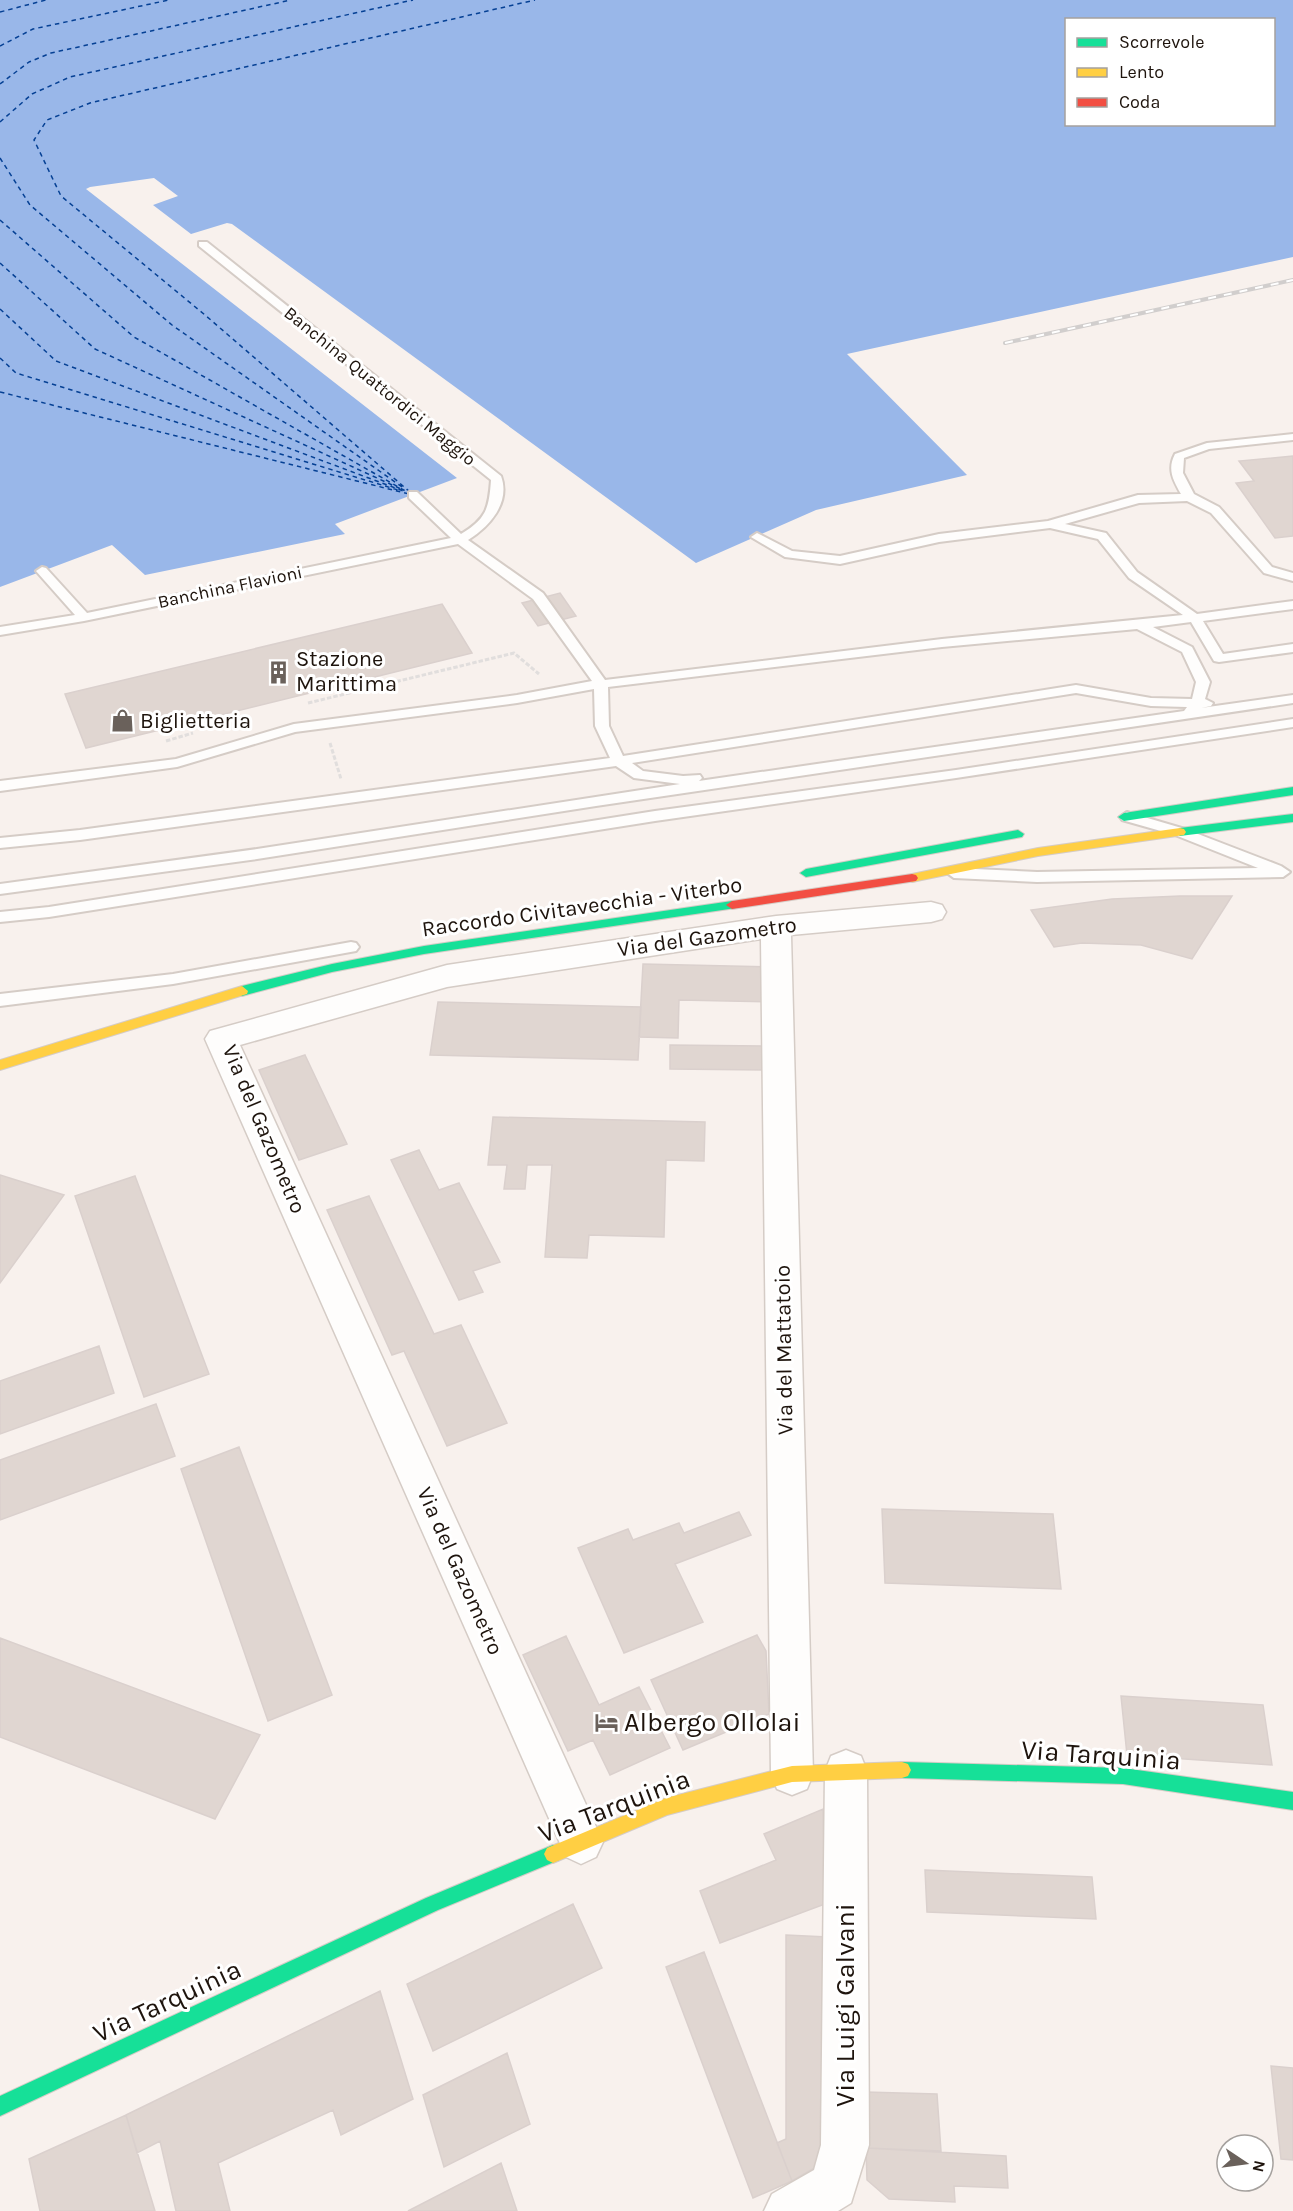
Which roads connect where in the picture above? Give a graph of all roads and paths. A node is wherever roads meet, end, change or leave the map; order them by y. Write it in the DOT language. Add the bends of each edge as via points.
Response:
graph roads {
  1 [pos="203,244"];
  2 [pos="1293,437"];
  3 [pos="413,495"];
  4 [pos="1190,498"];
  5 [pos="1049,525"];
  6 [pos="757,537"];
  7 [pos="460,540"];
  8 [pos="42,572"];
  9 [pos="1293,577"];
  10 [pos="1293,605"];
  11 [pos="84,617"];
  12 [pos="1194,617"];
  13 [pos="1139,625"];
  14 [pos="0,631"];
  15 [pos="1293,648"];
  16 [pos="601,684"];
  17 [pos="1293,690"];
  18 [pos="1293,699"];
  19 [pos="1193,709"];
  20 [pos="1293,723"];
  21 [pos="922,753"];
  22 [pos="618,761"];
  23 [pos="0,786"];
  24 [pos="1293,791"];
  25 [pos="1119,818"];
  26 [pos="1293,818"];
  27 [pos="1034,831"];
  28 [pos="1180,832"];
  29 [pos="0,843"];
  30 [pos="942,872"];
  31 [pos="797,874"];
  32 [pos="1288,874"];
  33 [pos="0,889"];
  34 [pos="931,912"];
  35 [pos="0,917"];
  36 [pos="776,926"];
  37 [pos="356,946"];
  38 [pos="0,1000"];
  39 [pos="0,1050"];
  40 [pos="0,1065"];
  41 [pos="846,1771"];
  42 [pos="792,1774"];
  43 [pos="1293,1801"];
  44 [pos="581,1842"];
  45 [pos="0,2106"];
  46 [pos="789,2211"];
  1 -- 7 [label="lane, Banchina Quattordici Maggio" via="497,479 496,503 486,524"];
  2 -- 4 [label="lane" via="1207,446 1179,456 1176,475"];
  3 -- 7 [label="lane"];
  4 -- 5 [label="lane" via="1138,499"];
  4 -- 9 [label="lane" via="1215,510 1268,570"];
  5 -- 6 [label="lane" via="939,538 840,560 789,554"];
  5 -- 12 [label="lane" via="1102,536 1133,574"];
  7 -- 11 [label="lane, Banchina Flavioni"];
  7 -- 16 [label="lane" via="538,596"];
  8 -- 11 [label="lane"];
  10 -- 12 [label="lane"];
  11 -- 14 [label="lane, Banchina Flavioni"];
  12 -- 13 [label="lane"];
  12 -- 15 [label="lane" via="1219,658"];
  13 -- 16 [label="lane"];
  13 -- 19 [label="lane" via="1187,650 1203,682"];
  16 -- 22 [label="lane" via="602,726"];
  16 -- 23 [label="lane" via="294,728 177,763"];
  17 -- 19 [label="lane"];
  18 -- 19 [label="lane"];
  19 -- 21 [label="lane"];
  19 -- 22 [label="lane" via="1076,689"];
  20 -- 35 [label="lane"];
  21 -- 22 [label="lane" via="885,748 682,780 639,775"];
  21 -- 33 [label="lane"];
  22 -- 29 [label="lane"];
  24 -- 25 [label="main road"];
  25 -- 28 [label="lane"];
  26 -- 28 [label="main road, Raccordo Civitavecchia - Viterbo"];
  27 -- 31 [label="main road"];
  28 -- 30 [label="main road, Raccordo Civitavecchia - Viterbo" via="1038,852"];
  28 -- 32 [label="lane"];
  30 -- 32 [label="lane" via="1037,878"];
  30 -- 40 [label="main road, Raccordo Civitavecchia - Viterbo" via="424,950 332,968 216,998"];
  34 -- 36 [label="street, Via del Gazometro"];
  36 -- 42 [label="street, Via del Mattatoio"];
  36 -- 44 [label="street, Via del Gazometro" via="447,976 221,1040"];
  37 -- 38 [label="lane" via="173,979"];
  37 -- 39 [label="main road"];
  41 -- 42 [label="main road, Via Tarquinia"];
  41 -- 43 [label="main road, Via Tarquinia" via="1123,1776"];
  41 -- 46 [label="street, Via Luigi Galvani" via="845,2145 834,2186"];
  42 -- 44 [label="main road, Via Tarquinia" via="666,1807"];
  44 -- 45 [label="main road, Via Tarquinia" via="432,1904"];
}
